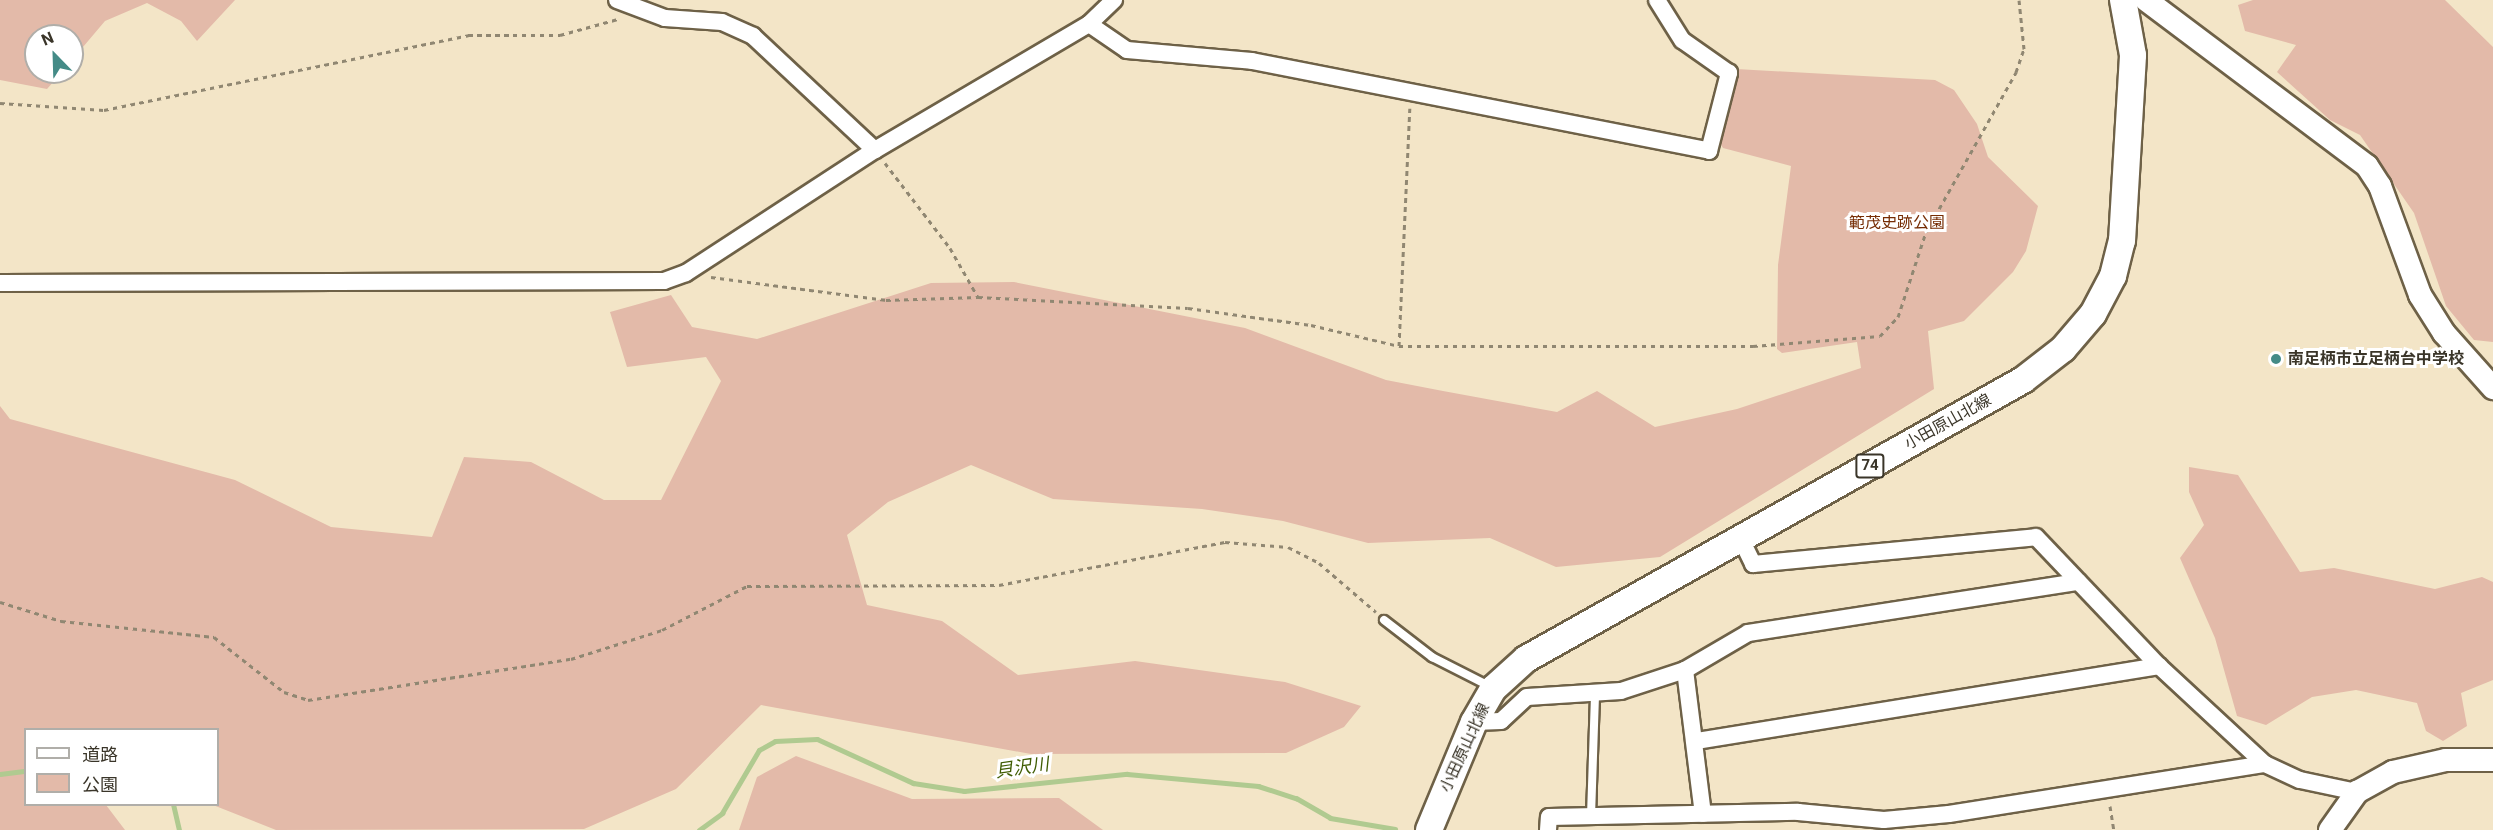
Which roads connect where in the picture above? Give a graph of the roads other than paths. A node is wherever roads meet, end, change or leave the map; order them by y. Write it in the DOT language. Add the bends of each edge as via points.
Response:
graph roads {
  1 [pos="617,0"];
  2 [pos="1114,0"];
  3 [pos="1657,0"];
  4 [pos="2123,0"];
  5 [pos="2146,0"];
  6 [pos="1089,24"];
  7 [pos="875,150"];
  8 [pos="0,283"];
  9 [pos="2493,388"];
  10 [pos="1741,539"];
  11 [pos="2078,582"];
  12 [pos="1384,620"];
  13 [pos="2159,666"];
  14 [pos="1684,669"];
  15 [pos="1494,688"];
  16 [pos="1595,694"];
  17 [pos="1474,722"];
  18 [pos="1696,741"];
  19 [pos="2493,760"];
  20 [pos="2265,764"];
  21 [pos="2357,792"];
  22 [pos="1703,814"];
  23 [pos="1590,816"];
  24 [pos="2333,825"];
  25 [pos="1429,830"];
  26 [pos="1548,830"];
  1 -- 7 [label="street" via="666,18 722,22 753,36"];
  2 -- 6 [label="street"];
  3 -- 6 [label="street" via="1682,40 1729,73 1709,151 1411,89 1252,61 1127,50"];
  4 -- 10 [label="main road, 小田原山北線 / 74" via="2133,55 2122,240 2113,276 2093,314 2063,349 2023,380"];
  5 -- 9 [label="street" via="2367,166 2384,196 2420,295 2457,350"];
  6 -- 7 [label="street"];
  7 -- 8 [label="street" via="686,273 613,284 344,279"];
  10 -- 11 [label="street" via="1753,564 2028,535"];
  10 -- 15 [label="main road, 小田原山北線 / 74" via="1526,659"];
  11 -- 13 [label="street"];
  11 -- 14 [label="street" via="1748,633"];
  12 -- 15 [label="lane" via="1432,657"];
  13 -- 18 [label="street"];
  13 -- 20 [label="street"];
  14 -- 16 [label="street"];
  14 -- 18 [label="street"];
  15 -- 17 [label="main road, 小田原山北線 / 74"];
  16 -- 17 [label="street" via="1527,697 1501,720"];
  16 -- 23 [label="lane"];
  17 -- 25 [label="main road, 小田原山北線 / 74"];
  18 -- 22 [label="street"];
  19 -- 21 [label="street" via="2420,765"];
  20 -- 21 [label="street" via="2300,780"];
  20 -- 22 [label="street" via="1884,820 1798,812"];
  21 -- 24 [label="street"];
  22 -- 23 [label="street"];
  23 -- 26 [label="street" via="1549,817"];
}
